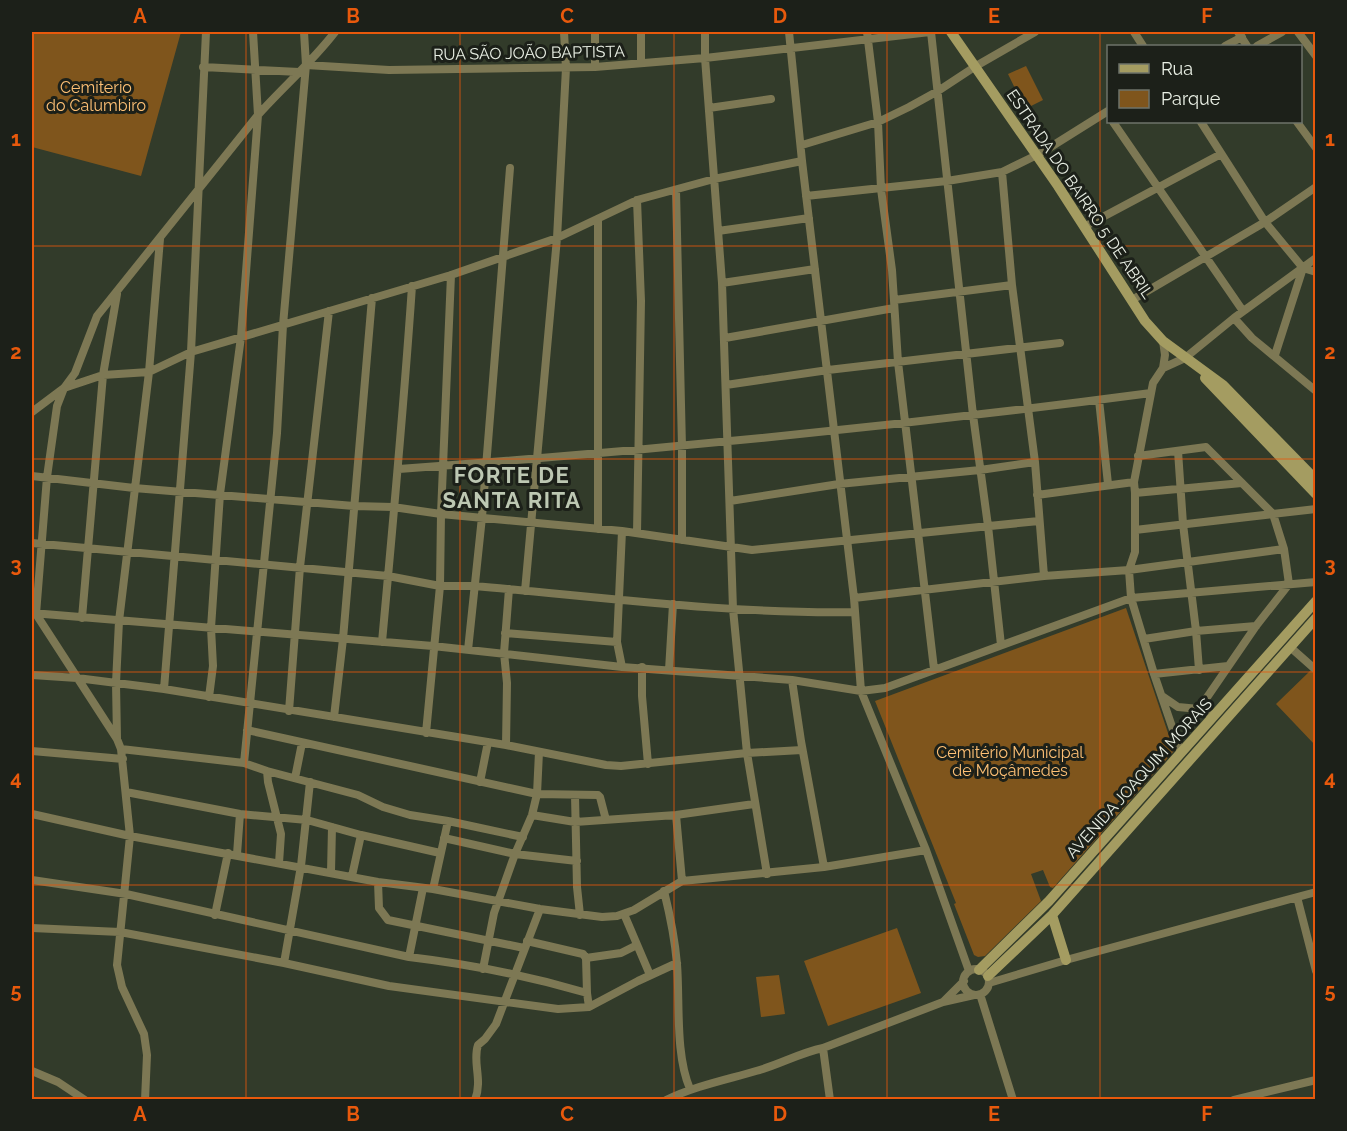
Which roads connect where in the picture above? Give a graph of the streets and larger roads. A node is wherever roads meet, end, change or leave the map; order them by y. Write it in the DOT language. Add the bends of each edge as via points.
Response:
graph roads {
  1 [pos="206,32"];
  2 [pos="253,32"];
  3 [pos="304,32"];
  4 [pos="335,32"];
  5 [pos="564,32"];
  6 [pos="595,32"];
  7 [pos="641,32"];
  8 [pos="705,32"];
  9 [pos="789,32"];
  10 [pos="931,32"];
  11 [pos="951,32"];
  12 [pos="1035,32"];
  13 [pos="1134,32"];
  14 [pos="1282,32"];
  15 [pos="1299,32"];
  16 [pos="1240,34"];
  17 [pos="867,35"];
  18 [pos="1142,45"];
  19 [pos="1226,45"];
  20 [pos="1259,45"];
  21 [pos="791,47"];
  22 [pos="1316,56"];
  23 [pos="705,58"];
  24 [pos="641,63"];
  25 [pos="306,65"];
  26 [pos="976,66"];
  27 [pos="203,67"];
  28 [pos="595,67"];
  29 [pos="566,68"];
  30 [pos="256,69"];
  31 [pos="299,72"];
  32 [pos="938,91"];
  33 [pos="771,99"];
  34 [pos="709,108"];
  35 [pos="1107,114"];
  36 [pos="258,115"];
  37 [pos="878,122"];
  38 [pos="1114,123"];
  39 [pos="1202,123"];
  40 [pos="1299,123"];
  41 [pos="802,145"];
  42 [pos="1316,148"];
  43 [pos="1221,154"];
  44 [pos="1037,156"];
  45 [pos="802,161"];
  46 [pos="510,168"];
  47 [pos="1002,171"];
  48 [pos="714,179"];
  49 [pos="947,182"];
  50 [pos="1158,187"];
  51 [pos="1316,187"];
  52 [pos="199,189"];
  53 [pos="881,189"];
  54 [pos="676,190"];
  55 [pos="806,196"];
  56 [pos="637,200"];
  57 [pos="809,218"];
  58 [pos="598,219"];
  59 [pos="1265,222"];
  60 [pos="1084,227"];
  61 [pos="718,231"];
  62 [pos="557,238"];
  63 [pos="160,239"];
  64 [pos="503,256"];
  65 [pos="1206,257"];
  66 [pos="1316,258"];
  67 [pos="1303,268"];
  68 [pos="815,269"];
  69 [pos="1316,272"];
  70 [pos="451,275"];
  71 [pos="722,283"];
  72 [pos="1012,285"];
  73 [pos="412,286"];
  74 [pos="960,291"];
  75 [pos="117,292"];
  76 [pos="372,298"];
  77 [pos="1132,300"];
  78 [pos="894,304"];
  79 [pos="329,311"];
  80 [pos="1243,311"];
  81 [pos="1234,318"];
  82 [pos="821,321"];
  83 [pos="283,325"];
  84 [pos="241,337"];
  85 [pos="725,338"];
  86 [pos="1163,341"];
  87 [pos="1060,343"];
  88 [pos="1019,348"];
  89 [pos="191,352"];
  90 [pos="967,355"];
  91 [pos="1275,356"];
  92 [pos="1189,361"];
  93 [pos="898,362"];
  94 [pos="1163,368"];
  95 [pos="828,370"];
  96 [pos="148,372"];
  97 [pos="103,375"];
  98 [pos="726,385"];
  99 [pos="64,387"];
  100 [pos="1316,391"];
  101 [pos="1151,393"];
  102 [pos="1099,400"];
  103 [pos="1029,407"];
  104 [pos="32,412"];
  105 [pos="973,415"];
  106 [pos="905,422"];
  107 [pos="834,430"];
  108 [pos="727,442"];
  109 [pos="682,447"];
  110 [pos="638,451"];
  111 [pos="1178,451"];
  112 [pos="598,454"];
  113 [pos="1138,456"];
  114 [pos="538,459"];
  115 [pos="1035,462"];
  116 [pos="486,463"];
  117 [pos="443,466"];
  118 [pos="399,469"];
  119 [pos="980,470"];
  120 [pos="32,476"];
  121 [pos="47,477"];
  122 [pos="912,477"];
  123 [pos="1316,480"];
  124 [pos="1134,482"];
  125 [pos="95,483"];
  126 [pos="1242,483"];
  127 [pos="840,484"];
  128 [pos="1108,484"];
  129 [pos="134,488"];
  130 [pos="181,490"];
  131 [pos="1181,490"];
  132 [pos="1136,493"];
  133 [pos="220,494"];
  134 [pos="1316,494"];
  135 [pos="1037,495"];
  136 [pos="270,499"];
  137 [pos="730,501"];
  138 [pos="308,502"];
  139 [pos="354,506"];
  140 [pos="393,507"];
  141 [pos="1316,509"];
  142 [pos="441,514"];
  143 [pos="1273,514"];
  144 [pos="482,517"];
  145 [pos="1039,521"];
  146 [pos="533,522"];
  147 [pos="1183,524"];
  148 [pos="988,526"];
  149 [pos="598,529"];
  150 [pos="1135,530"];
  151 [pos="622,531"];
  152 [pos="637,533"];
  153 [pos="919,533"];
  154 [pos="681,540"];
  155 [pos="847,541"];
  156 [pos="32,543"];
  157 [pos="42,544"];
  158 [pos="89,548"];
  159 [pos="732,549"];
  160 [pos="1284,549"];
  161 [pos="127,552"];
  162 [pos="175,556"];
  163 [pos="215,560"];
  164 [pos="1187,561"];
  165 [pos="264,564"];
  166 [pos="300,567"];
  167 [pos="1129,570"];
  168 [pos="349,572"];
  169 [pos="388,576"];
  170 [pos="1044,576"];
  171 [pos="1316,582"];
  172 [pos="994,583"];
  173 [pos="1289,584"];
  174 [pos="440,586"];
  175 [pos="475,586"];
  176 [pos="509,589"];
  177 [pos="924,590"];
  178 [pos="525,591"];
  179 [pos="1192,594"];
  180 [pos="618,598"];
  181 [pos="854,598"];
  182 [pos="1131,598"];
  183 [pos="1316,601"];
  184 [pos="673,604"];
  185 [pos="733,609"];
  186 [pos="855,612"];
  187 [pos="34,614"];
  188 [pos="82,618"];
  189 [pos="1316,618"];
  190 [pos="119,621"];
  191 [pos="169,625"];
  192 [pos="1256,626"];
  193 [pos="211,628"];
  194 [pos="1197,630"];
  195 [pos="257,632"];
  196 [pos="506,633"];
  197 [pos="294,635"];
  198 [pos="343,639"];
  199 [pos="1144,639"];
  200 [pos="382,642"];
  201 [pos="617,642"];
  202 [pos="1001,645"];
  203 [pos="433,646"];
  204 [pos="1290,647"];
  205 [pos="468,650"];
  206 [pos="504,653"];
  207 [pos="1228,666"];
  208 [pos="622,667"];
  209 [pos="642,667"];
  210 [pos="934,669"];
  211 [pos="669,670"];
  212 [pos="1199,670"];
  213 [pos="1316,670"];
  214 [pos="1154,674"];
  215 [pos="32,675"];
  216 [pos="738,677"];
  217 [pos="77,678"];
  218 [pos="792,681"];
  219 [pos="116,683"];
  220 [pos="164,690"];
  221 [pos="861,691"];
  222 [pos="1161,695"];
  223 [pos="209,697"];
  224 [pos="250,705"];
  225 [pos="1199,709"];
  226 [pos="289,711"];
  227 [pos="1214,716"];
  228 [pos="334,717"];
  229 [pos="247,730"];
  230 [pos="426,733"];
  231 [pos="117,739"];
  232 [pos="488,742"];
  233 [pos="302,743"];
  234 [pos="506,745"];
  235 [pos="121,749"];
  236 [pos="802,750"];
  237 [pos="32,751"];
  238 [pos="539,752"];
  239 [pos="747,753"];
  240 [pos="1181,753"];
  241 [pos="123,759"];
  242 [pos="244,763"];
  243 [pos="648,764"];
  244 [pos="267,771"];
  245 [pos="295,778"];
  246 [pos="310,782"];
  247 [pos="480,782"];
  248 [pos="126,792"];
  249 [pos="537,794"];
  250 [pos="575,795"];
  251 [pos="754,804"];
  252 [pos="32,814"];
  253 [pos="240,814"];
  254 [pos="532,815"];
  255 [pos="676,815"];
  256 [pos="278,817"];
  257 [pos="307,820"];
  258 [pos="448,820"];
  259 [pos="606,820"];
  260 [pos="575,822"];
  261 [pos="332,826"];
  262 [pos="361,835"];
  263 [pos="130,836"];
  264 [pos="523,837"];
  265 [pos="444,838"];
  266 [pos="926,850"];
  267 [pos="233,853"];
  268 [pos="440,853"];
  269 [pos="515,854"];
  270 [pos="577,861"];
  271 [pos="279,863"];
  272 [pos="301,866"];
  273 [pos="824,867"];
  274 [pos="331,872"];
  275 [pos="767,874"];
  276 [pos="352,876"];
  277 [pos="32,880"];
  278 [pos="682,881"];
  279 [pos="378,882"];
  280 [pos="423,888"];
  281 [pos="433,889"];
  282 [pos="664,891"];
  283 [pos="1316,892"];
  284 [pos="126,894"];
  285 [pos="1297,897"];
  286 [pos="498,903"];
  287 [pos="540,909"];
  288 [pos="624,914"];
  289 [pos="216,915"];
  290 [pos="580,915"];
  291 [pos="1052,915"];
  292 [pos="415,926"];
  293 [pos="32,928"];
  294 [pos="120,932"];
  295 [pos="290,932"];
  296 [pos="490,942"];
  297 [pos="526,944"];
  298 [pos="637,945"];
  299 [pos="409,957"];
  300 [pos="586,958"];
  301 [pos="1065,960"];
  302 [pos="284,963"];
  303 [pos="677,963"];
  304 [pos="483,969"];
  305 [pos="1316,971"];
  306 [pos="650,975"];
  307 [pos="981,975"];
  308 [pos="514,976"];
  309 [pos="963,981"];
  310 [pos="587,993"];
  311 [pos="978,995"];
  312 [pos="504,1002"];
  313 [pos="943,1002"];
  314 [pos="589,1007"];
  315 [pos="823,1048"];
  316 [pos="32,1071"];
  317 [pos="1316,1080"];
  318 [pos="690,1089"];
  319 [pos="85,1100"];
  320 [pos="145,1100"];
  321 [pos="475,1100"];
  322 [pos="666,1100"];
  323 [pos="830,1100"];
  324 [pos="1013,1100"];
  325 [pos="1234,1100"];
  1 -- 27 [label="street"];
  2 -- 30 [label="street"];
  3 -- 25 [label="street"];
  4 -- 25 [label="street"];
  5 -- 29 [label="street"];
  6 -- 28 [label="street"];
  7 -- 24 [label="street"];
  8 -- 23 [label="street"];
  9 -- 21 [label="street"];
  10 -- 17 [label="street, RUA SÃO JOÃO BAPTISTA"];
  10 -- 32 [label="street"];
  11 -- 26 [label="street, ESTRADA DO BAIRRO 5 DE ABRIL"];
  12 -- 26 [label="street"];
  13 -- 18 [label="street"];
  14 -- 20 [label="street"];
  15 -- 22 [label="street"];
  16 -- 19 [label="street"];
  17 -- 21 [label="street, RUA SÃO JOÃO BAPTISTA"];
  17 -- 37 [label="street"];
  21 -- 23 [label="street, RUA SÃO JOÃO BAPTISTA"];
  21 -- 41 [label="street"];
  23 -- 24 [label="street, RUA SÃO JOÃO BAPTISTA"];
  23 -- 34 [label="street"];
  24 -- 28 [label="street, RUA SÃO JOÃO BAPTISTA"];
  25 -- 29 [label="street, RUA SÃO JOÃO BAPTISTA" via="389,70"];
  25 -- 31 [label="street"];
  25 -- 83 [label="street"];
  26 -- 32 [label="street"];
  26 -- 44 [label="street, ESTRADA DO BAIRRO 5 DE ABRIL"];
  27 -- 30 [label="street"];
  27 -- 52 [label="street"];
  28 -- 29 [label="street, RUA SÃO JOÃO BAPTISTA"];
  29 -- 62 [label="street"];
  30 -- 31 [label="street"];
  30 -- 36 [label="street"];
  31 -- 36 [label="street"];
  32 -- 37 [label="street"];
  32 -- 49 [label="street"];
  33 -- 34 [label="street"];
  34 -- 48 [label="street"];
  35 -- 44 [label="street"];
  36 -- 52 [label="street"];
  36 -- 84 [label="street"];
  37 -- 41 [label="street"];
  37 -- 53 [label="street"];
  38 -- 50 [label="street"];
  39 -- 43 [label="street"];
  40 -- 42 [label="street"];
  41 -- 45 [label="street"];
  43 -- 50 [label="street"];
  43 -- 59 [label="street"];
  44 -- 47 [label="street"];
  44 -- 60 [label="street, ESTRADA DO BAIRRO 5 DE ABRIL"];
  45 -- 48 [label="street"];
  45 -- 55 [label="street"];
  46 -- 64 [label="street"];
  47 -- 49 [label="street"];
  47 -- 72 [label="street"];
  48 -- 54 [label="street"];
  48 -- 61 [label="street"];
  49 -- 53 [label="street"];
  49 -- 74 [label="street"];
  50 -- 60 [label="street"];
  50 -- 65 [label="street"];
  51 -- 59 [label="street"];
  52 -- 63 [label="street"];
  52 -- 89 [label="street"];
  53 -- 55 [label="street"];
  53 -- 78 [label="street"];
  54 -- 56 [label="street"];
  54 -- 109 [label="street"];
  55 -- 57 [label="street"];
  56 -- 58 [label="street"];
  56 -- 110 [label="street" via="641,301"];
  57 -- 61 [label="street"];
  57 -- 68 [label="street"];
  58 -- 62 [label="street"];
  58 -- 112 [label="street"];
  59 -- 65 [label="street"];
  59 -- 67 [label="street"];
  60 -- 77 [label="street, ESTRADA DO BAIRRO 5 DE ABRIL"];
  61 -- 71 [label="street"];
  62 -- 64 [label="street"];
  62 -- 114 [label="street"];
  63 -- 75 [label="street"];
  63 -- 96 [label="street"];
  64 -- 70 [label="street"];
  64 -- 116 [label="street"];
  65 -- 77 [label="street"];
  65 -- 80 [label="street"];
  66 -- 67 [label="street"];
  67 -- 69 [label="street"];
  67 -- 80 [label="street"];
  67 -- 91 [label="street"];
  68 -- 71 [label="street"];
  68 -- 82 [label="street"];
  70 -- 73 [label="street"];
  70 -- 117 [label="street"];
  71 -- 85 [label="street"];
  72 -- 74 [label="street"];
  72 -- 88 [label="street"];
  73 -- 76 [label="street"];
  73 -- 118 [label="street"];
  74 -- 78 [label="street"];
  74 -- 90 [label="street"];
  75 -- 97 [label="street"];
  75 -- 99 [label="street" via="98,316 75,373"];
  76 -- 79 [label="street"];
  76 -- 139 [label="street"];
  77 -- 86 [label="street, ESTRADA DO BAIRRO 5 DE ABRIL"];
  78 -- 82 [label="street"];
  78 -- 93 [label="street"];
  79 -- 83 [label="street"];
  79 -- 138 [label="street"];
  80 -- 81 [label="street"];
  81 -- 91 [label="street"];
  81 -- 92 [label="street"];
  82 -- 85 [label="street"];
  82 -- 95 [label="street"];
  83 -- 84 [label="street"];
  83 -- 136 [label="street"];
  84 -- 89 [label="street"];
  84 -- 133 [label="street"];
  85 -- 98 [label="street"];
  86 -- 92 [label="street, ESTRADA DO BAIRRO 5 DE ABRIL"];
  86 -- 94 [label="street"];
  87 -- 88 [label="street"];
  88 -- 90 [label="street"];
  88 -- 103 [label="street"];
  89 -- 96 [label="street"];
  89 -- 130 [label="street"];
  90 -- 93 [label="street"];
  90 -- 105 [label="street"];
  91 -- 100 [label="street"];
  92 -- 94 [label="street"];
  92 -- 123 [label="street" via="1223,385"];
  92 -- 134 [label="street"];
  93 -- 95 [label="street"];
  93 -- 106 [label="street"];
  94 -- 101 [label="street"];
  95 -- 98 [label="street"];
  95 -- 107 [label="street"];
  96 -- 97 [label="street"];
  96 -- 129 [label="street"];
  97 -- 99 [label="street"];
  97 -- 125 [label="street"];
  98 -- 108 [label="street"];
  99 -- 104 [label="street"];
  99 -- 121 [label="street" via="57,406"];
  101 -- 102 [label="street"];
  101 -- 113 [label="street"];
  102 -- 103 [label="street"];
  102 -- 128 [label="street"];
  103 -- 105 [label="street"];
  103 -- 115 [label="street"];
  105 -- 106 [label="street"];
  105 -- 119 [label="street"];
  106 -- 107 [label="street"];
  106 -- 122 [label="street"];
  107 -- 108 [label="street"];
  107 -- 127 [label="street"];
  108 -- 109 [label="street"];
  108 -- 137 [label="street"];
  109 -- 110 [label="street"];
  109 -- 154 [label="street"];
  110 -- 112 [label="street"];
  110 -- 152 [label="street"];
  111 -- 113 [label="street"];
  111 -- 126 [label="street" via="1206,447"];
  111 -- 131 [label="street"];
  112 -- 114 [label="street"];
  112 -- 149 [label="street"];
  113 -- 124 [label="street"];
  114 -- 116 [label="street"];
  114 -- 146 [label="street"];
  115 -- 119 [label="street"];
  115 -- 135 [label="street"];
  116 -- 117 [label="street"];
  116 -- 144 [label="street"];
  117 -- 118 [label="street"];
  117 -- 142 [label="street"];
  118 -- 140 [label="street"];
  119 -- 122 [label="street"];
  119 -- 148 [label="street"];
  120 -- 121 [label="street"];
  121 -- 125 [label="street"];
  121 -- 157 [label="street"];
  122 -- 127 [label="street"];
  122 -- 153 [label="street"];
  124 -- 128 [label="street"];
  124 -- 132 [label="street"];
  125 -- 129 [label="street"];
  125 -- 158 [label="street"];
  126 -- 131 [label="street"];
  126 -- 143 [label="street"];
  127 -- 137 [label="street"];
  127 -- 155 [label="street"];
  128 -- 135 [label="street"];
  129 -- 130 [label="street"];
  129 -- 161 [label="street"];
  130 -- 133 [label="street"];
  130 -- 162 [label="street"];
  131 -- 132 [label="street"];
  131 -- 147 [label="street"];
  132 -- 150 [label="street"];
  133 -- 136 [label="street"];
  133 -- 163 [label="street"];
  135 -- 145 [label="street"];
  136 -- 138 [label="street"];
  136 -- 165 [label="street"];
  137 -- 159 [label="street"];
  138 -- 139 [label="street"];
  138 -- 166 [label="street"];
  139 -- 140 [label="street"];
  139 -- 168 [label="street"];
  140 -- 142 [label="street"];
  140 -- 169 [label="street"];
  141 -- 143 [label="street"];
  142 -- 144 [label="street"];
  142 -- 174 [label="street"];
  143 -- 147 [label="street"];
  143 -- 160 [label="street"];
  144 -- 146 [label="street"];
  144 -- 175 [label="street"];
  145 -- 148 [label="street"];
  145 -- 170 [label="street"];
  146 -- 149 [label="street"];
  146 -- 178 [label="street"];
  147 -- 150 [label="street"];
  147 -- 164 [label="street"];
  148 -- 153 [label="street"];
  148 -- 172 [label="street"];
  149 -- 151 [label="street"];
  150 -- 167 [label="street" via="1135,552"];
  151 -- 152 [label="street"];
  151 -- 180 [label="street"];
  152 -- 154 [label="street"];
  153 -- 155 [label="street"];
  153 -- 177 [label="street"];
  154 -- 159 [label="street"];
  155 -- 159 [label="street" via="772,550"];
  155 -- 181 [label="street"];
  156 -- 157 [label="street"];
  157 -- 158 [label="street"];
  157 -- 187 [label="street"];
  158 -- 161 [label="street"];
  158 -- 188 [label="street"];
  159 -- 185 [label="street"];
  160 -- 164 [label="street"];
  160 -- 173 [label="street"];
  161 -- 162 [label="street"];
  161 -- 190 [label="street"];
  162 -- 163 [label="street"];
  162 -- 191 [label="street"];
  163 -- 165 [label="street"];
  163 -- 193 [label="street"];
  164 -- 167 [label="street"];
  164 -- 179 [label="street"];
  165 -- 166 [label="street"];
  165 -- 195 [label="street"];
  166 -- 168 [label="street"];
  166 -- 197 [label="street"];
  167 -- 170 [label="street"];
  167 -- 182 [label="street"];
  168 -- 169 [label="street"];
  168 -- 198 [label="street"];
  169 -- 174 [label="street"];
  169 -- 200 [label="street"];
  170 -- 172 [label="street"];
  171 -- 173 [label="street"];
  172 -- 177 [label="street"];
  172 -- 202 [label="street"];
  173 -- 179 [label="street"];
  173 -- 192 [label="street"];
  174 -- 175 [label="street"];
  174 -- 203 [label="street"];
  175 -- 176 [label="street"];
  175 -- 205 [label="street"];
  176 -- 178 [label="street"];
  176 -- 196 [label="street"];
  177 -- 181 [label="street"];
  177 -- 210 [label="street"];
  178 -- 180 [label="street"];
  179 -- 182 [label="street"];
  179 -- 194 [label="street"];
  180 -- 184 [label="street"];
  180 -- 201 [label="street"];
  181 -- 186 [label="street"];
  182 -- 199 [label="street"];
  182 -- 202 [label="street"];
  183 -- 227 [label="street, AVENIDA JOAQUIM MORAIS"];
  184 -- 185 [label="street"];
  184 -- 211 [label="street"];
  185 -- 186 [label="street"];
  185 -- 216 [label="street"];
  186 -- 221 [label="street"];
  187 -- 188 [label="street"];
  187 -- 217 [label="street"];
  188 -- 190 [label="street"];
  189 -- 204 [label="street, AVENIDA JOAQUIM MORAIS"];
  190 -- 191 [label="street"];
  190 -- 219 [label="street"];
  191 -- 193 [label="street"];
  191 -- 220 [label="street"];
  192 -- 194 [label="street"];
  192 -- 207 [label="street"];
  193 -- 195 [label="street"];
  193 -- 223 [label="street" via="213,666"];
  194 -- 199 [label="street"];
  194 -- 212 [label="street"];
  195 -- 197 [label="street"];
  195 -- 224 [label="street"];
  196 -- 201 [label="street"];
  196 -- 206 [label="street"];
  197 -- 198 [label="street"];
  197 -- 226 [label="street"];
  198 -- 200 [label="street"];
  198 -- 228 [label="street"];
  199 -- 214 [label="street"];
  200 -- 203 [label="street"];
  201 -- 208 [label="street"];
  202 -- 210 [label="street"];
  203 -- 205 [label="street"];
  203 -- 230 [label="street"];
  204 -- 213 [label="street"];
  204 -- 291 [label="street, AVENIDA JOAQUIM MORAIS"];
  205 -- 206 [label="street"];
  206 -- 208 [label="street"];
  206 -- 234 [label="street"];
  207 -- 212 [label="street"];
  207 -- 225 [label="street"];
  208 -- 209 [label="street"];
  209 -- 211 [label="street"];
  209 -- 243 [label="street"];
  210 -- 221 [label="street" via="885,688"];
  211 -- 216 [label="street"];
  212 -- 214 [label="street"];
  214 -- 222 [label="street"];
  215 -- 217 [label="street"];
  216 -- 218 [label="street"];
  216 -- 239 [label="street"];
  217 -- 219 [label="street"];
  217 -- 231 [label="street"];
  218 -- 221 [label="street"];
  218 -- 236 [label="street"];
  219 -- 220 [label="street"];
  219 -- 231 [label="street"];
  220 -- 223 [label="street"];
  221 -- 266 [label="street"];
  222 -- 225 [label="street" via="1178,707"];
  222 -- 240 [label="street"];
  223 -- 224 [label="street"];
  224 -- 226 [label="street"];
  224 -- 229 [label="street"];
  225 -- 227 [label="street"];
  226 -- 228 [label="street"];
  227 -- 240 [label="street, AVENIDA JOAQUIM MORAIS"];
  228 -- 230 [label="street"];
  229 -- 233 [label="street"];
  229 -- 242 [label="street"];
  230 -- 232 [label="street"];
  231 -- 235 [label="street"];
  232 -- 234 [label="street"];
  232 -- 247 [label="street"];
  233 -- 245 [label="street"];
  233 -- 247 [label="street"];
  234 -- 238 [label="street"];
  235 -- 241 [label="street"];
  235 -- 242 [label="street"];
  236 -- 239 [label="street"];
  236 -- 273 [label="street"];
  237 -- 241 [label="street"];
  238 -- 243 [label="street" via="606,765"];
  238 -- 249 [label="street"];
  239 -- 243 [label="street"];
  239 -- 251 [label="street"];
  240 -- 307 [label="street, AVENIDA JOAQUIM MORAIS"];
  241 -- 248 [label="street"];
  242 -- 244 [label="street"];
  244 -- 245 [label="street"];
  244 -- 256 [label="street"];
  245 -- 246 [label="street"];
  246 -- 257 [label="street"];
  246 -- 258 [label="street" via="358,795 395,811"];
  247 -- 249 [label="street"];
  248 -- 253 [label="street"];
  248 -- 263 [label="street"];
  249 -- 250 [label="street"];
  249 -- 254 [label="street"];
  250 -- 259 [label="street" via="600,796"];
  250 -- 260 [label="street"];
  251 -- 255 [label="street"];
  251 -- 275 [label="street"];
  252 -- 263 [label="street"];
  253 -- 256 [label="street"];
  253 -- 267 [label="street"];
  254 -- 260 [label="street"];
  254 -- 264 [label="street"];
  255 -- 259 [label="street"];
  255 -- 278 [label="street"];
  256 -- 257 [label="street"];
  256 -- 271 [label="street"];
  257 -- 261 [label="street"];
  257 -- 272 [label="street"];
  258 -- 264 [label="street"];
  258 -- 265 [label="street"];
  259 -- 260 [label="street"];
  260 -- 270 [label="street"];
  261 -- 262 [label="street"];
  261 -- 274 [label="street"];
  262 -- 268 [label="street"];
  262 -- 276 [label="street"];
  263 -- 267 [label="street"];
  263 -- 284 [label="street"];
  264 -- 269 [label="street"];
  265 -- 268 [label="street"];
  265 -- 269 [label="street"];
  266 -- 273 [label="street"];
  266 -- 307 [label="street"];
  267 -- 271 [label="street"];
  267 -- 289 [label="street"];
  268 -- 281 [label="street"];
  269 -- 270 [label="street"];
  269 -- 286 [label="street"];
  270 -- 290 [label="street"];
  271 -- 272 [label="street"];
  272 -- 274 [label="street"];
  272 -- 295 [label="street"];
  273 -- 275 [label="street"];
  274 -- 276 [label="street"];
  275 -- 278 [label="street"];
  276 -- 279 [label="street"];
  277 -- 284 [label="street"];
  278 -- 282 [label="street"];
  279 -- 280 [label="street"];
  279 -- 292 [label="street" via="383,916"];
  280 -- 281 [label="street"];
  280 -- 292 [label="street"];
  281 -- 286 [label="street"];
  282 -- 288 [label="street"];
  282 -- 303 [label="street"];
  283 -- 285 [label="street"];
  284 -- 289 [label="street"];
  284 -- 294 [label="street"];
  285 -- 301 [label="street"];
  285 -- 305 [label="street"];
  286 -- 287 [label="street"];
  286 -- 296 [label="street"];
  287 -- 290 [label="street"];
  287 -- 297 [label="street"];
  288 -- 290 [label="street"];
  288 -- 298 [label="street"];
  289 -- 295 [label="street"];
  291 -- 301 [label="street"];
  291 -- 307 [label="street, AVENIDA JOAQUIM MORAIS"];
  292 -- 296 [label="street"];
  292 -- 299 [label="street"];
  293 -- 294 [label="street"];
  294 -- 302 [label="street"];
  294 -- 320 [label="street" via="118,977 146,1045"];
  295 -- 299 [label="street"];
  295 -- 302 [label="street"];
  296 -- 297 [label="street"];
  296 -- 304 [label="street"];
  297 -- 300 [label="street" via="580,952"];
  297 -- 308 [label="street"];
  298 -- 300 [label="street" via="621,953"];
  298 -- 306 [label="street"];
  299 -- 304 [label="street"];
  300 -- 310 [label="street"];
  301 -- 307 [label="street"];
  302 -- 312 [label="street" via="389,986"];
  303 -- 306 [label="street"];
  303 -- 318 [label="street" via="679,1028"];
  304 -- 308 [label="street"];
  306 -- 314 [label="street"];
  307 -- 309 [label="street"];
  307 -- 311 [label="street" via="987,990"];
  308 -- 310 [label="street"];
  308 -- 312 [label="street"];
  309 -- 311 [label="street" via="968,992"];
  309 -- 313 [label="street"];
  310 -- 314 [label="street"];
  311 -- 313 [label="street"];
  311 -- 324 [label="street"];
  312 -- 314 [label="street" via="558,1009"];
  312 -- 321 [label="street" via="496,1024 476,1051 479,1075"];
  313 -- 315 [label="street"];
  315 -- 318 [label="street"];
  315 -- 323 [label="street"];
  316 -- 319 [label="street"];
  317 -- 325 [label="street"];
  318 -- 322 [label="street"];
}
